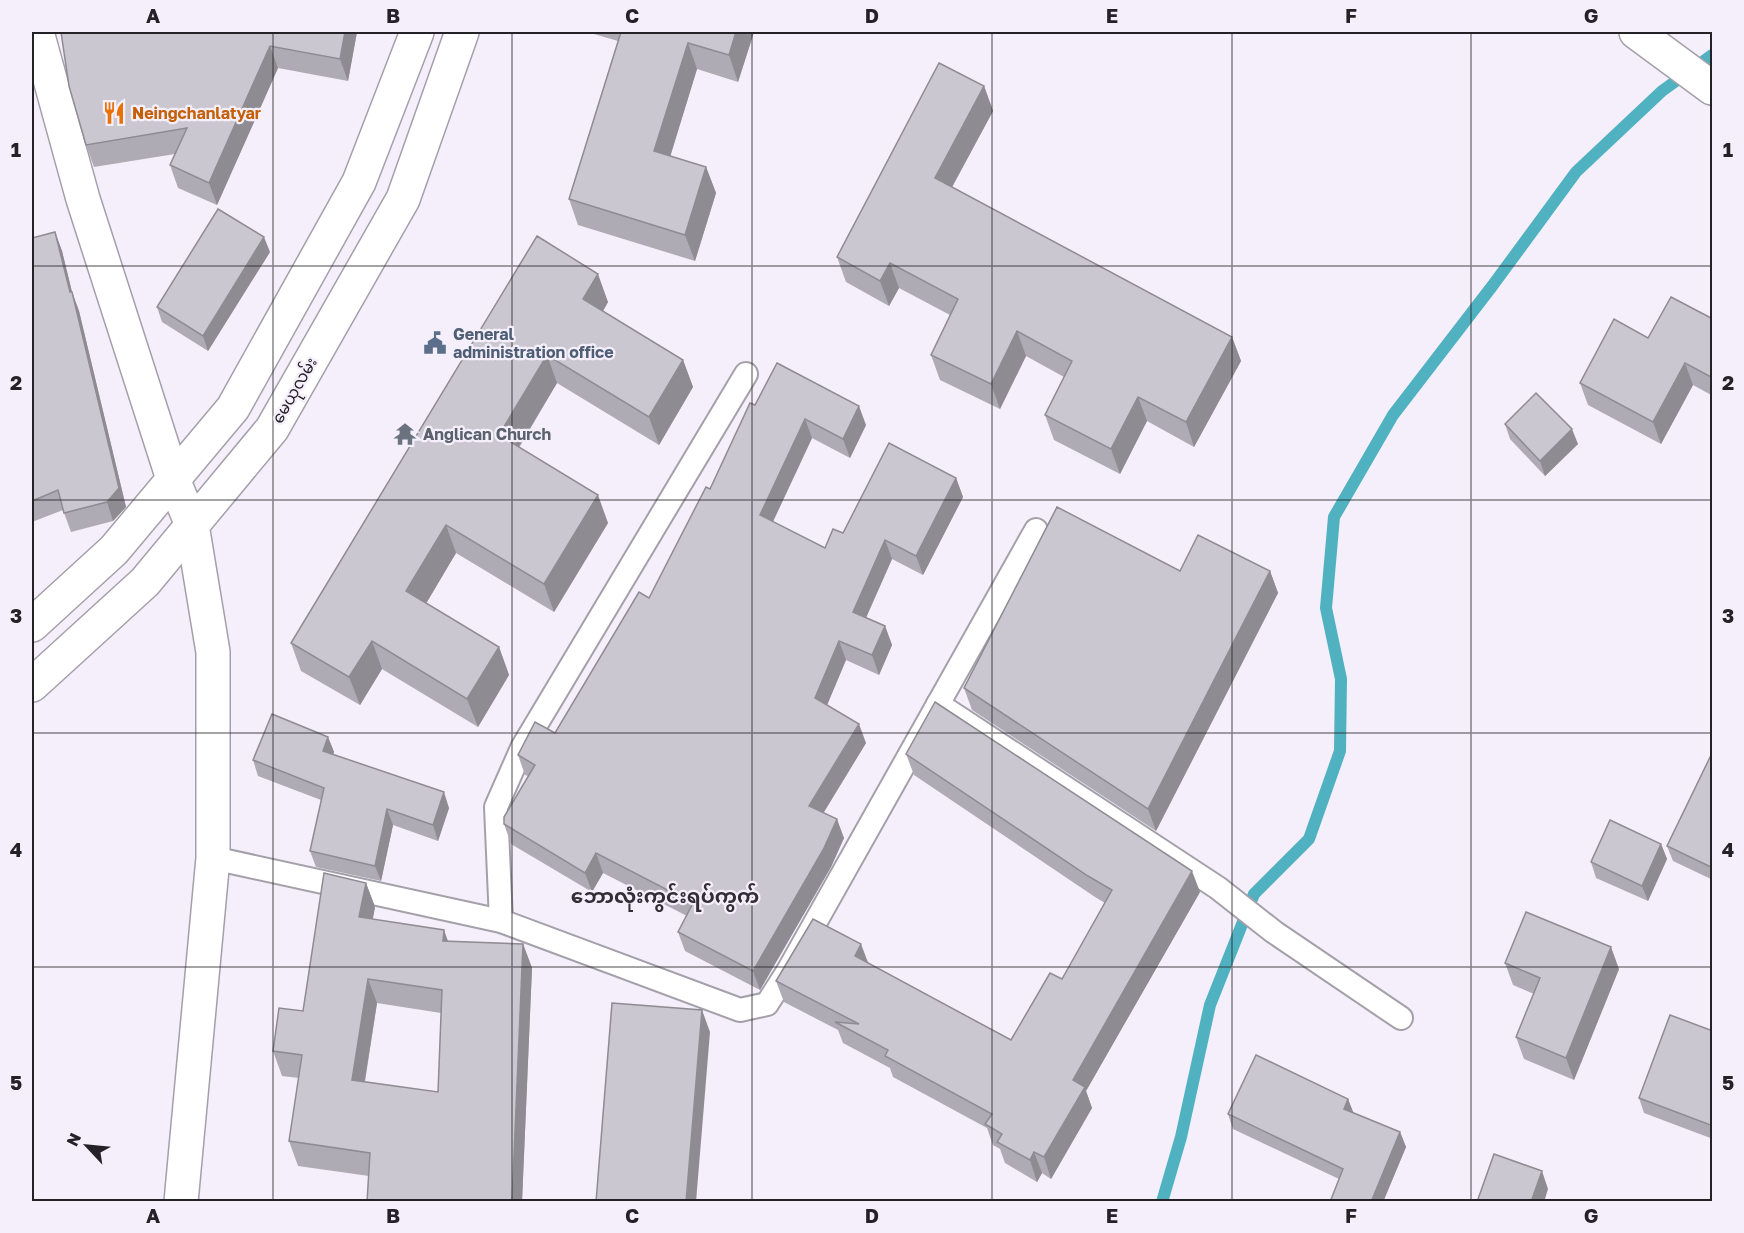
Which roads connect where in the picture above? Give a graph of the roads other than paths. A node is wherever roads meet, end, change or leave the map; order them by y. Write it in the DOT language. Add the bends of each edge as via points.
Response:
graph roads {
  1 [pos="417,32"];
  2 [pos="462,32"];
  3 [pos="1643,37"];
  4 [pos="36,40"];
  5 [pos="1713,88"];
  6 [pos="746,374"];
  7 [pos="173,479"];
  8 [pos="192,525"];
  9 [pos="1036,530"];
  10 [pos="32,625"];
  11 [pos="32,685"];
  12 [pos="938,704"];
  13 [pos="213,858"];
  14 [pos="501,921"];
  15 [pos="1401,1018"];
  16 [pos="181,1202"];
  1 -- 7 [label="main road" via="359,182 233,408"];
  2 -- 8 [label="main road, မေယုလမ်း" via="403,199 272,429"];
  3 -- 5 [label="main road"];
  4 -- 7 [label="main road"];
  6 -- 14 [label="lane" via="522,748 496,807"];
  7 -- 8 [label="main road"];
  7 -- 10 [label="main road" via="114,550"];
  8 -- 11 [label="main road, မေယုလမ်း" via="145,582"];
  8 -- 13 [label="main road" via="213,652"];
  9 -- 12 [label="lane"];
  12 -- 14 [label="lane" via="767,1004 740,1010"];
  12 -- 15 [label="lane" via="1218,888 1274,932"];
  13 -- 14 [label="lane"];
  13 -- 16 [label="main road"];
}
